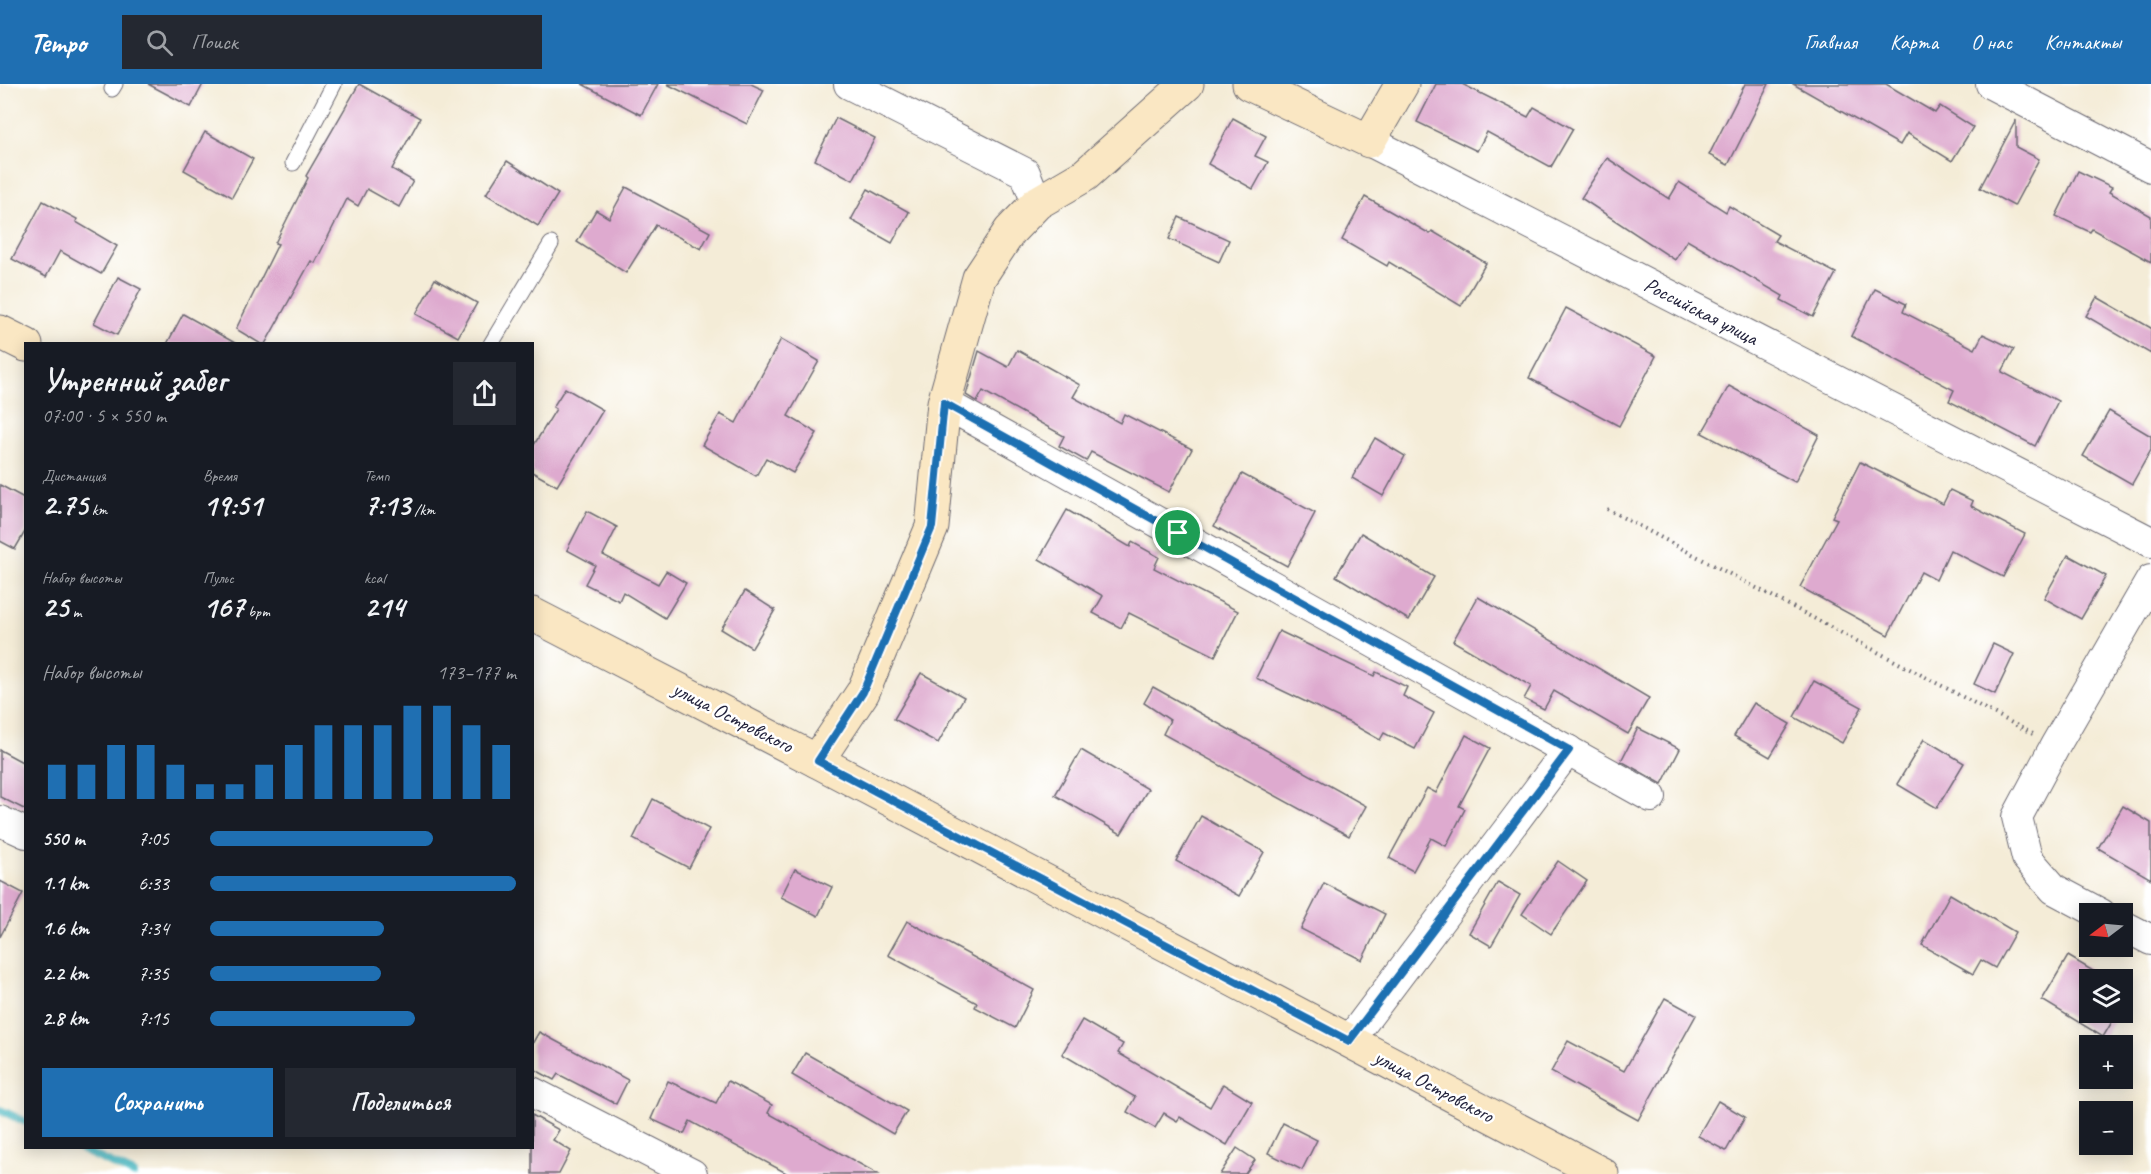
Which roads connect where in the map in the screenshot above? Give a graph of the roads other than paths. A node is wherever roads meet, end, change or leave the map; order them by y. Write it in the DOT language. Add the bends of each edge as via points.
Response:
graph roads {
  1 [pos="334,84"];
  2 [pos="849,84"];
  3 [pos="1187,84"];
  4 [pos="1249,84"];
  5 [pos="1402,84"];
  6 [pos="1991,84"];
  7 [pos="1369,141"];
  8 [pos="293,163"];
  9 [pos="2151,167"];
  10 [pos="1037,203"];
  11 [pos="551,244"];
  12 [pos="0,332"];
  13 [pos="492,342"];
  14 [pos="24,344"];
  15 [pos="944,403"];
  16 [pos="2151,543"];
  17 [pos="2151,580"];
  18 [pos="534,615"];
  19 [pos="1569,750"];
  20 [pos="818,761"];
  21 [pos="1651,797"];
  22 [pos="0,821"];
  23 [pos="24,832"];
  24 [pos="2080,903"];
  25 [pos="2133,931"];
  26 [pos="2151,940"];
  27 [pos="1349,1041"];
  28 [pos="534,1093"];
  29 [pos="692,1174"];
  30 [pos="1602,1174"];
  1 -- 8 [label="lane"];
  2 -- 10 [label="street" via="1025,173"];
  3 -- 10 [label="main road" via="1085,175"];
  4 -- 7 [label="main road, Российская улица"];
  5 -- 7 [label="main road"];
  6 -- 9 [label="street"];
  7 -- 16 [label="street, Российская улица"];
  10 -- 15 [label="main road" via="1010,231 979,278"];
  11 -- 13 [label="lane"];
  12 -- 14 [label="main road"];
  15 -- 19 [label="street"];
  15 -- 20 [label="main road" via="932,527 863,692"];
  17 -- 24 [label="street" via="2017,817 2027,858 2054,889"];
  18 -- 20 [label="main road, улица Островского"];
  19 -- 21 [label="street"];
  19 -- 27 [label="street"];
  20 -- 27 [label="main road, улица Островского"];
  22 -- 23 [label="street"];
  25 -- 26 [label="street"];
  27 -- 30 [label="main road, улица Островского"];
  28 -- 29 [label="street"];
}
